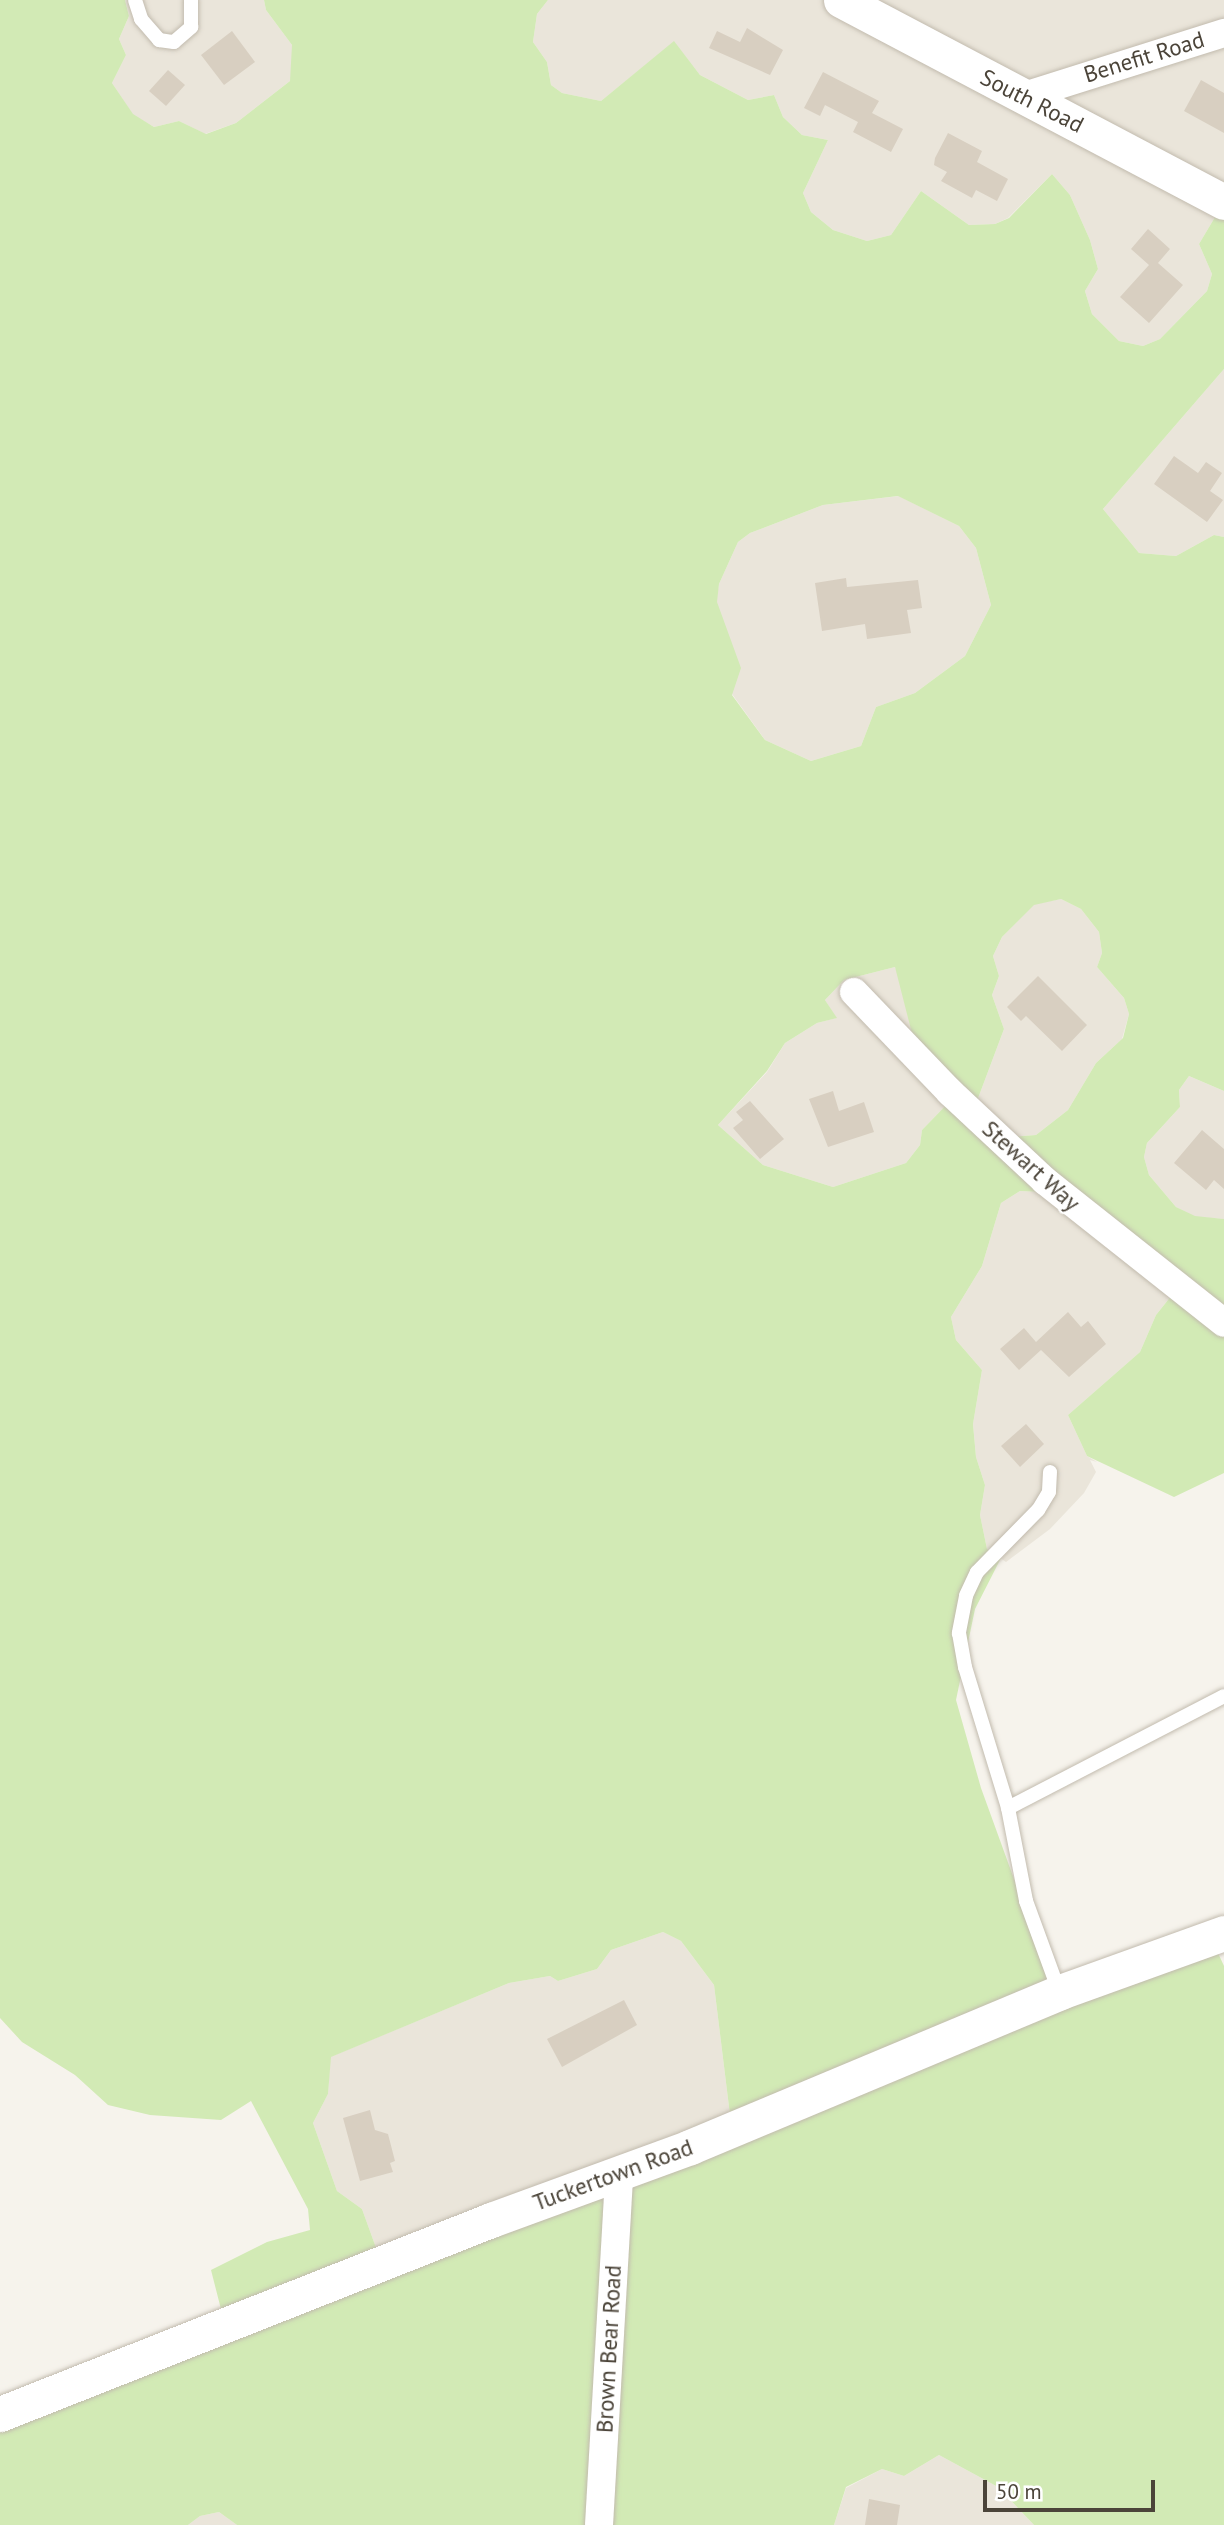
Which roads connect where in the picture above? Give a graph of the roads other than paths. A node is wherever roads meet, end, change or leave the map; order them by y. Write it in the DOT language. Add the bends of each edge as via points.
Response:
graph roads {
  1 [pos="135,0"];
  2 [pos="191,0"];
  3 [pos="841,0"];
  4 [pos="1224,33"];
  5 [pos="1024,96"];
  6 [pos="1224,202"];
  7 [pos="854,992"];
  8 [pos="1224,1322"];
  9 [pos="1050,1472"];
  10 [pos="1224,1696"];
  11 [pos="1008,1808"];
  12 [pos="1224,1933"];
  13 [pos="1059,1992"];
  14 [pos="619,2174"];
  15 [pos="0,2414"];
  16 [pos="599,2525"];
  1 -- 2 [label="lane" via="141,19 159,40 174,42 191,27"];
  3 -- 5 [label="street, South Road"];
  4 -- 5 [label="street, Benefit Road"];
  5 -- 6 [label="street, South Road"];
  7 -- 8 [label="street, Stewart Way" via="950,1092 1045,1181"];
  9 -- 11 [label="lane" via="1049,1492 1038,1510 977,1572 966,1596 959,1633"];
  10 -- 11 [label="lane"];
  11 -- 13 [label="lane" via="1029,1912"];
  12 -- 13 [label="street, Tuckertown Road"];
  13 -- 14 [label="street, Tuckertown Road"];
  14 -- 15 [label="street, Tuckertown Road"];
  14 -- 16 [label="street, Brown Bear Road"];
}
